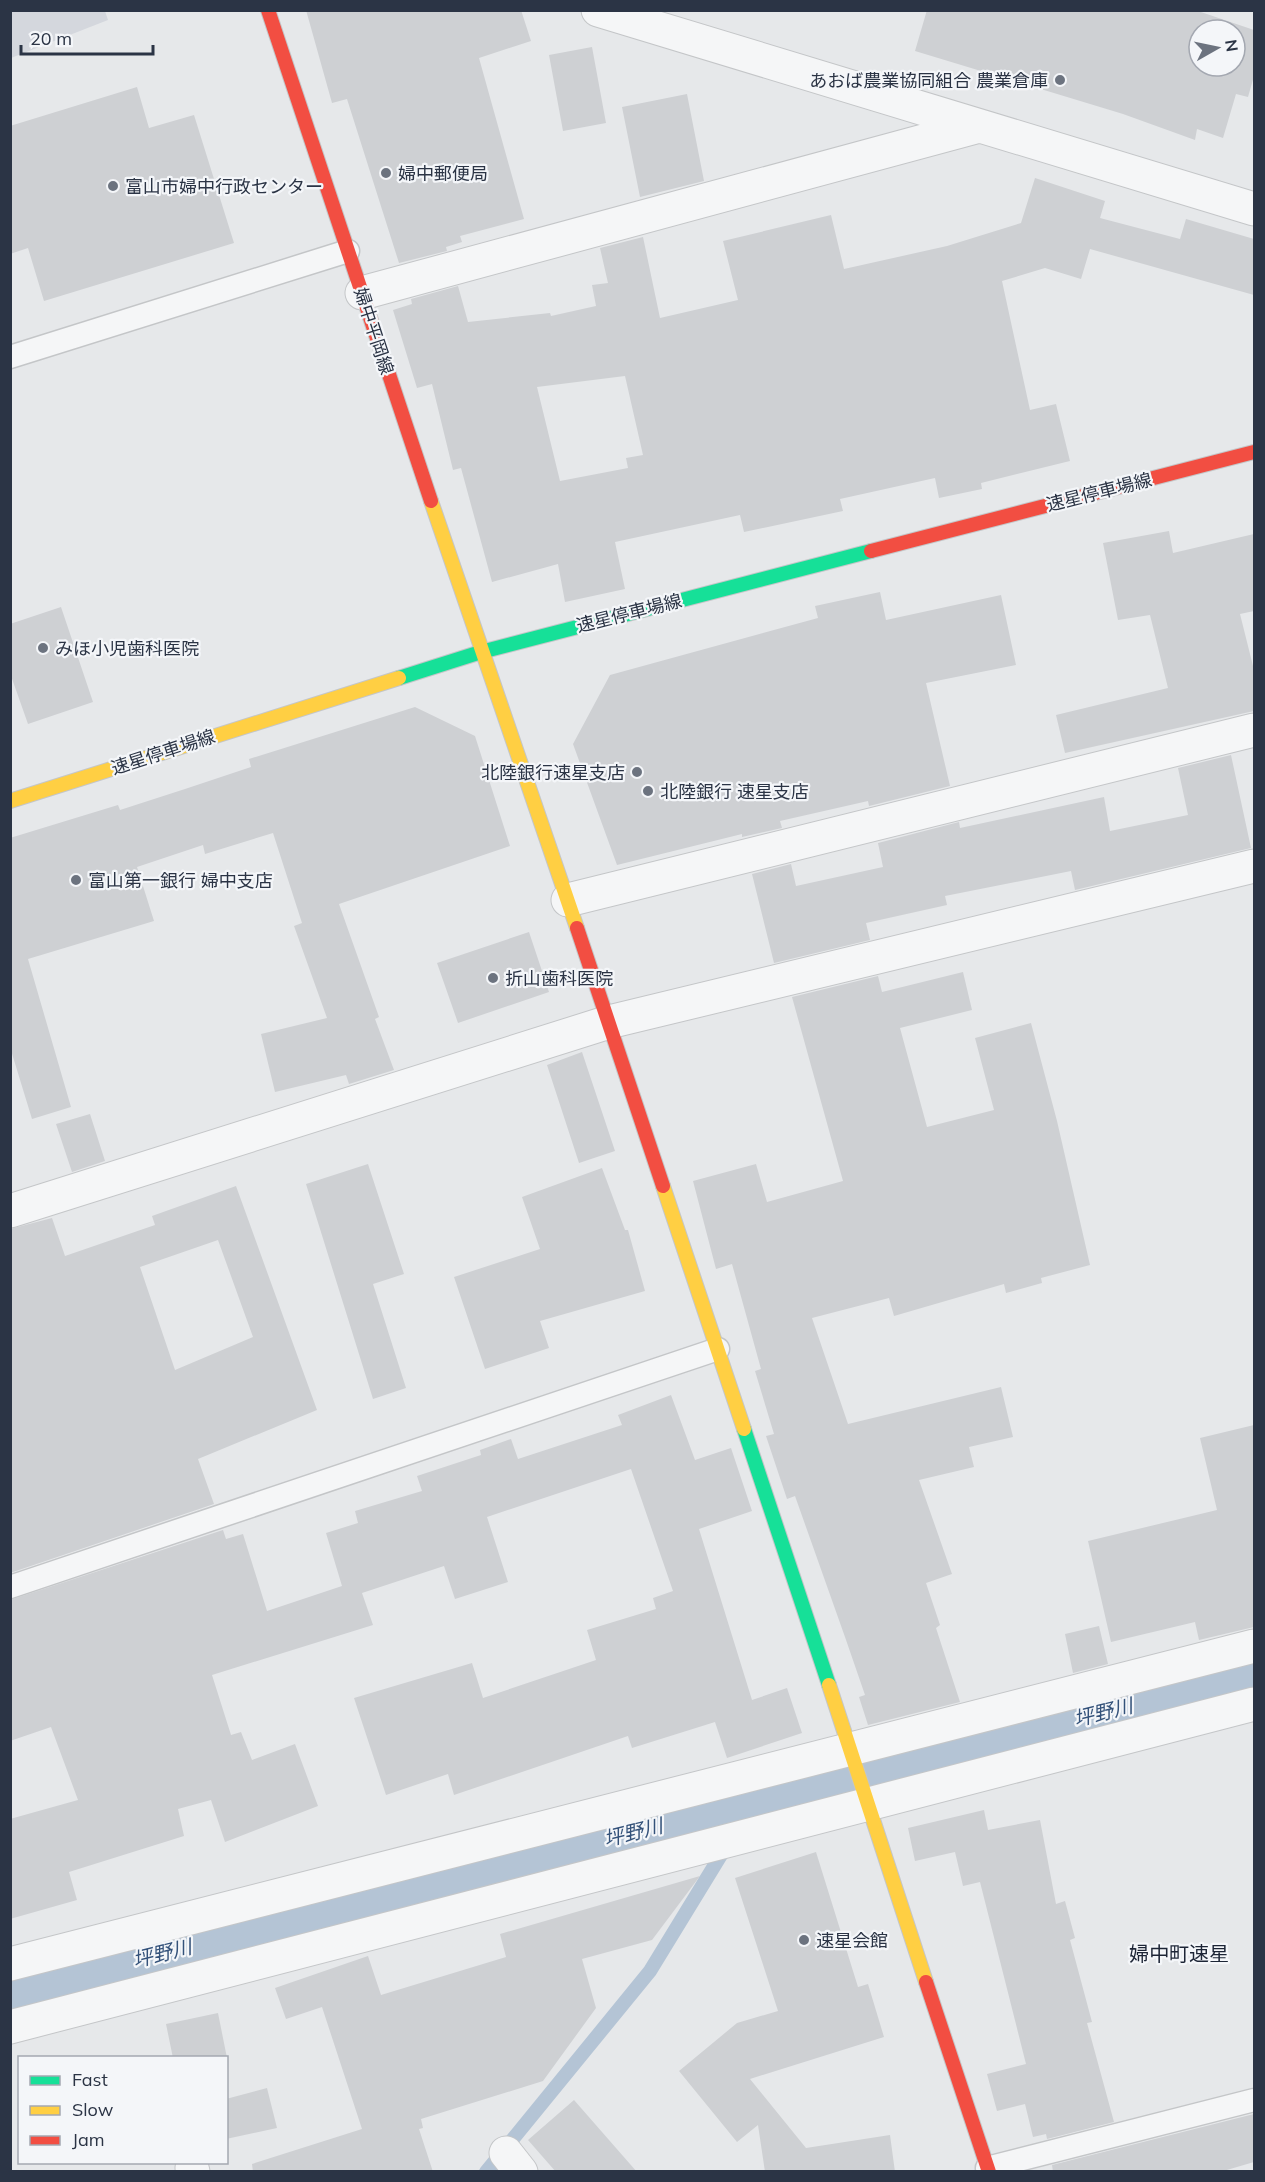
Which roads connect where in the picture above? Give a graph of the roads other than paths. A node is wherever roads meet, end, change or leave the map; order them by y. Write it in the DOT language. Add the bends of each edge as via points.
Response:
graph roads {
  1 [pos="268,10"];
  2 [pos="598,10"];
  3 [pos="979,126"];
  4 [pos="1254,209"];
  5 [pos="348,251"];
  6 [pos="362,293"];
  7 [pos="10,357"];
  8 [pos="1254,452"];
  9 [pos="481,652"];
  10 [pos="1254,730"];
  11 [pos="12,794"];
  12 [pos="1254,866"];
  13 [pos="568,900"];
  14 [pos="609,1022"];
  15 [pos="10,1211"];
  16 [pos="718,1349"];
  17 [pos="10,1587"];
  18 [pos="1254,1646"];
  19 [pos="1254,1704"];
  20 [pos="851,1748"];
  21 [pos="869,1802"];
  22 [pos="10,1964"];
  23 [pos="10,2026"];
  24 [pos="1254,2100"];
  25 [pos="988,2170"];
  1 -- 5 [label="main road, 婦中平岡線"];
  2 -- 3 [label="street"];
  3 -- 4 [label="street"];
  3 -- 6 [label="street"];
  5 -- 6 [label="main road, 婦中平岡線"];
  5 -- 7 [label="lane"];
  6 -- 9 [label="main road, 婦中平岡線"];
  8 -- 9 [label="main road, 速星停車場線"];
  9 -- 11 [label="main road, 速星停車場線"];
  9 -- 13 [label="main road, 婦中平岡線"];
  10 -- 13 [label="street"];
  12 -- 14 [label="street"];
  13 -- 14 [label="main road, 婦中平岡線"];
  14 -- 15 [label="street"];
  14 -- 16 [label="main road, 婦中平岡線"];
  16 -- 17 [label="lane"];
  16 -- 20 [label="main road, 婦中平岡線"];
  18 -- 20 [label="street"];
  19 -- 21 [label="street"];
  20 -- 21 [label="main road, 婦中平岡線"];
  20 -- 22 [label="street"];
  21 -- 23 [label="street"];
  21 -- 25 [label="main road, 婦中平岡線"];
  24 -- 25 [label="lane"];
}
